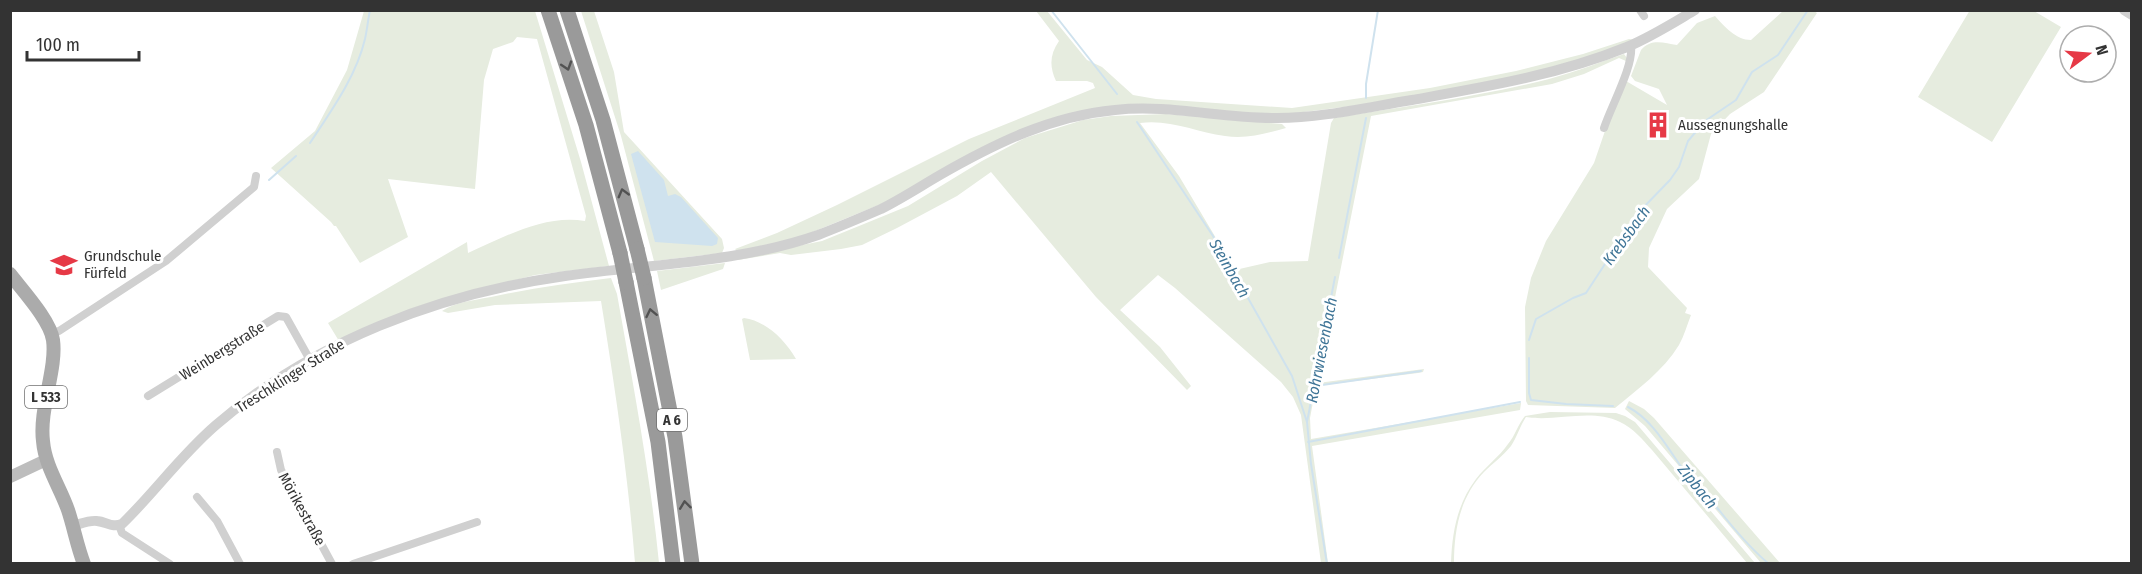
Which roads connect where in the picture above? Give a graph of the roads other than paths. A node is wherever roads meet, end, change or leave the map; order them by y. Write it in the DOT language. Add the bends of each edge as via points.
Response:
graph roads {
  1 [pos="548,10"];
  2 [pos="567,10"];
  3 [pos="1695,10"];
  4 [pos="2124,10"];
  5 [pos="2132,15"];
  6 [pos="1631,45"];
  7 [pos="1604,128"];
  8 [pos="256,176"];
  9 [pos="10,274"];
  10 [pos="51,333"];
  11 [pos="310,360"];
  12 [pos="148,396"];
  13 [pos="277,452"];
  14 [pos="46,460"];
  15 [pos="10,477"];
  16 [pos="197,497"];
  17 [pos="477,522"];
  18 [pos="119,525"];
  19 [pos="72,526"];
  20 [pos="84,564"];
  21 [pos="170,564"];
  22 [pos="240,564"];
  23 [pos="332,564"];
  24 [pos="353,564"];
  25 [pos="673,564"];
  26 [pos="692,564"];
  1 -- 25 [label="highway, A 6, one-way, bridge" via="586,125 620,253 658,442"];
  26 -- 2 [label="highway, A 6, one-way, bridge" via="675,437 644,278 603,120"];
  3 -- 6 [label="street, Treschklinger Straße"];
  4 -- 5 [label="street"];
  6 -- 7 [label="street" via="1629,64"];
  6 -- 11 [label="street, Treschklinger Straße" via="1520,81 1301,117 1256,118 1136,108 1066,118 998,143 884,207 814,236 728,256 517,283 469,294 364,332"];
  8 -- 10 [label="street" via="254,187 174,256"];
  9 -- 10 [label="main road"];
  10 -- 14 [label="main road, L 533" via="52,357 42,432"];
  11 -- 12 [label="street, Weinbergstraße" via="286,317 278,316"];
  11 -- 18 [label="street, Treschklinger Straße" via="216,425"];
  13 -- 23 [label="street, Mörikestraße" via="281,470"];
  14 -- 15 [label="main road"];
  14 -- 19 [label="main road, L 533"];
  16 -- 22 [label="street" via="217,520"];
  17 -- 24 [label="street"];
  18 -- 19 [label="street" via="98,521"];
  18 -- 21 [label="street" via="123,533"];
  19 -- 20 [label="main road, L 533"];
}
